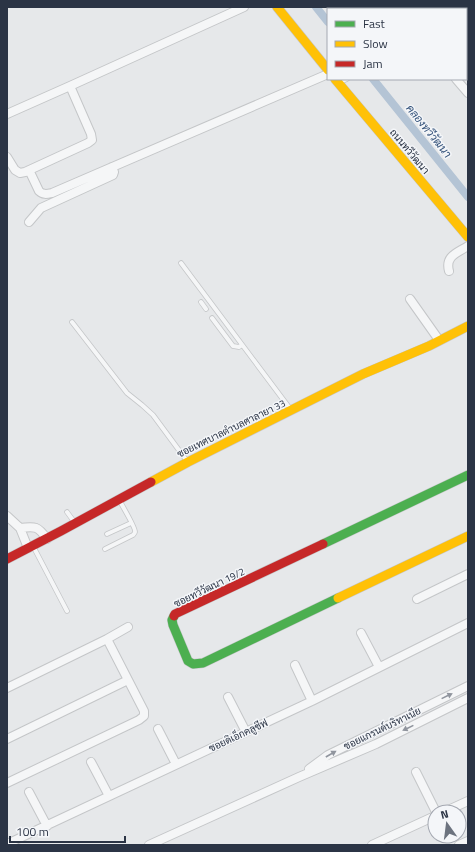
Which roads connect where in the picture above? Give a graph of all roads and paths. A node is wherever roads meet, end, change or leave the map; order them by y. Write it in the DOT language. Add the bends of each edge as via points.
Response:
graph roads {
  1 [pos="244,7"];
  2 [pos="277,7"];
  3 [pos="327,69"];
  4 [pos="327,74"];
  5 [pos="457,80"];
  6 [pos="336,81"];
  7 [pos="70,86"];
  8 [pos="468,93"];
  9 [pos="7,114"];
  10 [pos="7,157"];
  11 [pos="112,167"];
  12 [pos="29,170"];
  13 [pos="29,222"];
  14 [pos="468,237"];
  15 [pos="468,246"];
  16 [pos="181,263"];
  17 [pos="449,271"];
  18 [pos="410,299"];
  19 [pos="201,302"];
  20 [pos="206,309"];
  21 [pos="212,318"];
  22 [pos="72,322"];
  23 [pos="468,326"];
  24 [pos="439,340"];
  25 [pos="242,345"];
  26 [pos="291,410"];
  27 [pos="188,462"];
  28 [pos="468,475"];
  29 [pos="119,500"];
  30 [pos="67,512"];
  31 [pos="7,516"];
  32 [pos="132,522"];
  33 [pos="76,523"];
  34 [pos="20,528"];
  35 [pos="107,534"];
  36 [pos="468,536"];
  37 [pos="47,538"];
  38 [pos="30,547"];
  39 [pos="105,549"];
  40 [pos="7,559"];
  41 [pos="468,574"];
  42 [pos="417,599"];
  43 [pos="67,611"];
  44 [pos="468,623"];
  45 [pos="128,626"];
  46 [pos="361,633"];
  47 [pos="107,639"];
  48 [pos="295,665"];
  49 [pos="378,668"];
  50 [pos="128,680"];
  51 [pos="468,686"];
  52 [pos="7,688"];
  53 [pos="228,697"];
  54 [pos="468,698"];
  55 [pos="312,701"];
  56 [pos="158,729"];
  57 [pos="246,732"];
  58 [pos="7,739"];
  59 [pos="91,762"];
  60 [pos="176,764"];
  61 [pos="416,772"];
  62 [pos="299,777"];
  63 [pos="7,783"];
  64 [pos="29,792"];
  65 [pos="109,796"];
  66 [pos="432,804"];
  67 [pos="427,820"];
  68 [pos="47,826"];
  69 [pos="468,841"];
  70 [pos="7,844"];
  71 [pos="149,845"];
  72 [pos="372,845"];
  73 [pos="459,845"];
  1 -- 7 [label="street"];
  2 -- 3 [label="street"];
  4 -- 11 [label="street"];
  5 -- 8 [label="street"];
  6 -- 14 [label="street, ถนนทวีวัฒนา"];
  7 -- 9 [label="street"];
  7 -- 12 [label="street" via="92,140"];
  10 -- 12 [label="street" via="20,173"];
  11 -- 12 [label="street" via="46,194 41,194"];
  11 -- 13 [label="street" via="113,175 41,208"];
  15 -- 17 [label="street" via="448,261"];
  16 -- 25 [label="lane"];
  18 -- 24 [label="street"];
  19 -- 20 [label="lane"];
  21 -- 25 [label="lane" via="233,346"];
  22 -- 27 [label="lane" via="127,393 152,415"];
  23 -- 24 [label="street, ซอยเทศบาลตำบลศาลายา 33"];
  24 -- 26 [label="street, ซอยเทศบาลตำบลศาลายา 33"];
  25 -- 26 [label="lane"];
  26 -- 27 [label="street, ซอยเทศบาลตำบลศาลายา 33"];
  27 -- 29 [label="street, ซอยเทศบาลตำบลศาลายา 33"];
  28 -- 36 [label="street, ซอยทวีวัฒนา 19/2" via="175,614 173,625 188,661 193,664 203,663"];
  29 -- 32 [label="lane"];
  29 -- 33 [label="street, ซอยเทศบาลตำบลศาลายา 33"];
  30 -- 33 [label="lane"];
  31 -- 34 [label="street"];
  32 -- 35 [label="lane"];
  32 -- 39 [label="lane" via="135,532 133,535"];
  33 -- 37 [label="street, ซอยเทศบาลตำบลศาลายา 33"];
  34 -- 37 [label="street" via="34,527"];
  34 -- 38 [label="street"];
  37 -- 38 [label="street, ซอยเทศบาลตำบลศาลายา 33"];
  38 -- 40 [label="street, ซอยเทศบาลตำบลศาลายา 33"];
  38 -- 43 [label="lane"];
  41 -- 42 [label="street"];
  44 -- 49 [label="street, ซอยดิเอ็กคลูซีฟ"];
  45 -- 47 [label="street"];
  46 -- 49 [label="street"];
  47 -- 50 [label="street"];
  47 -- 52 [label="street"];
  48 -- 55 [label="street"];
  49 -- 55 [label="street, ซอยดิเอ็กคลูซีฟ"];
  50 -- 58 [label="street"];
  50 -- 63 [label="street" via="144,711 144,716"];
  62 -- 51 [label="street, ซอยแกรนด์บริทาเนีย, one-way" via="328,755"];
  53 -- 57 [label="street"];
  54 -- 62 [label="street, ซอยแกรนด์บริทาเนีย, one-way" via="376,744"];
  55 -- 57 [label="street, ซอยดิเอ็กคลูซีฟ"];
  56 -- 60 [label="street"];
  57 -- 60 [label="street, ซอยดิเอ็กคลูซีฟ"];
  59 -- 65 [label="street"];
  60 -- 65 [label="street, ซอยดิเอ็กคลูซีฟ"];
  61 -- 66 [label="street"];
  62 -- 71 [label="street, ซอยแกรนด์บริทาเนีย"];
  64 -- 68 [label="street"];
  65 -- 68 [label="street, ซอยดิเอ็กคลูซีฟ"];
  67 -- 72 [label="street"];
  68 -- 70 [label="street, ซอยดิเอ็กคลูซีฟ"];
  69 -- 73 [label="street"];
}
